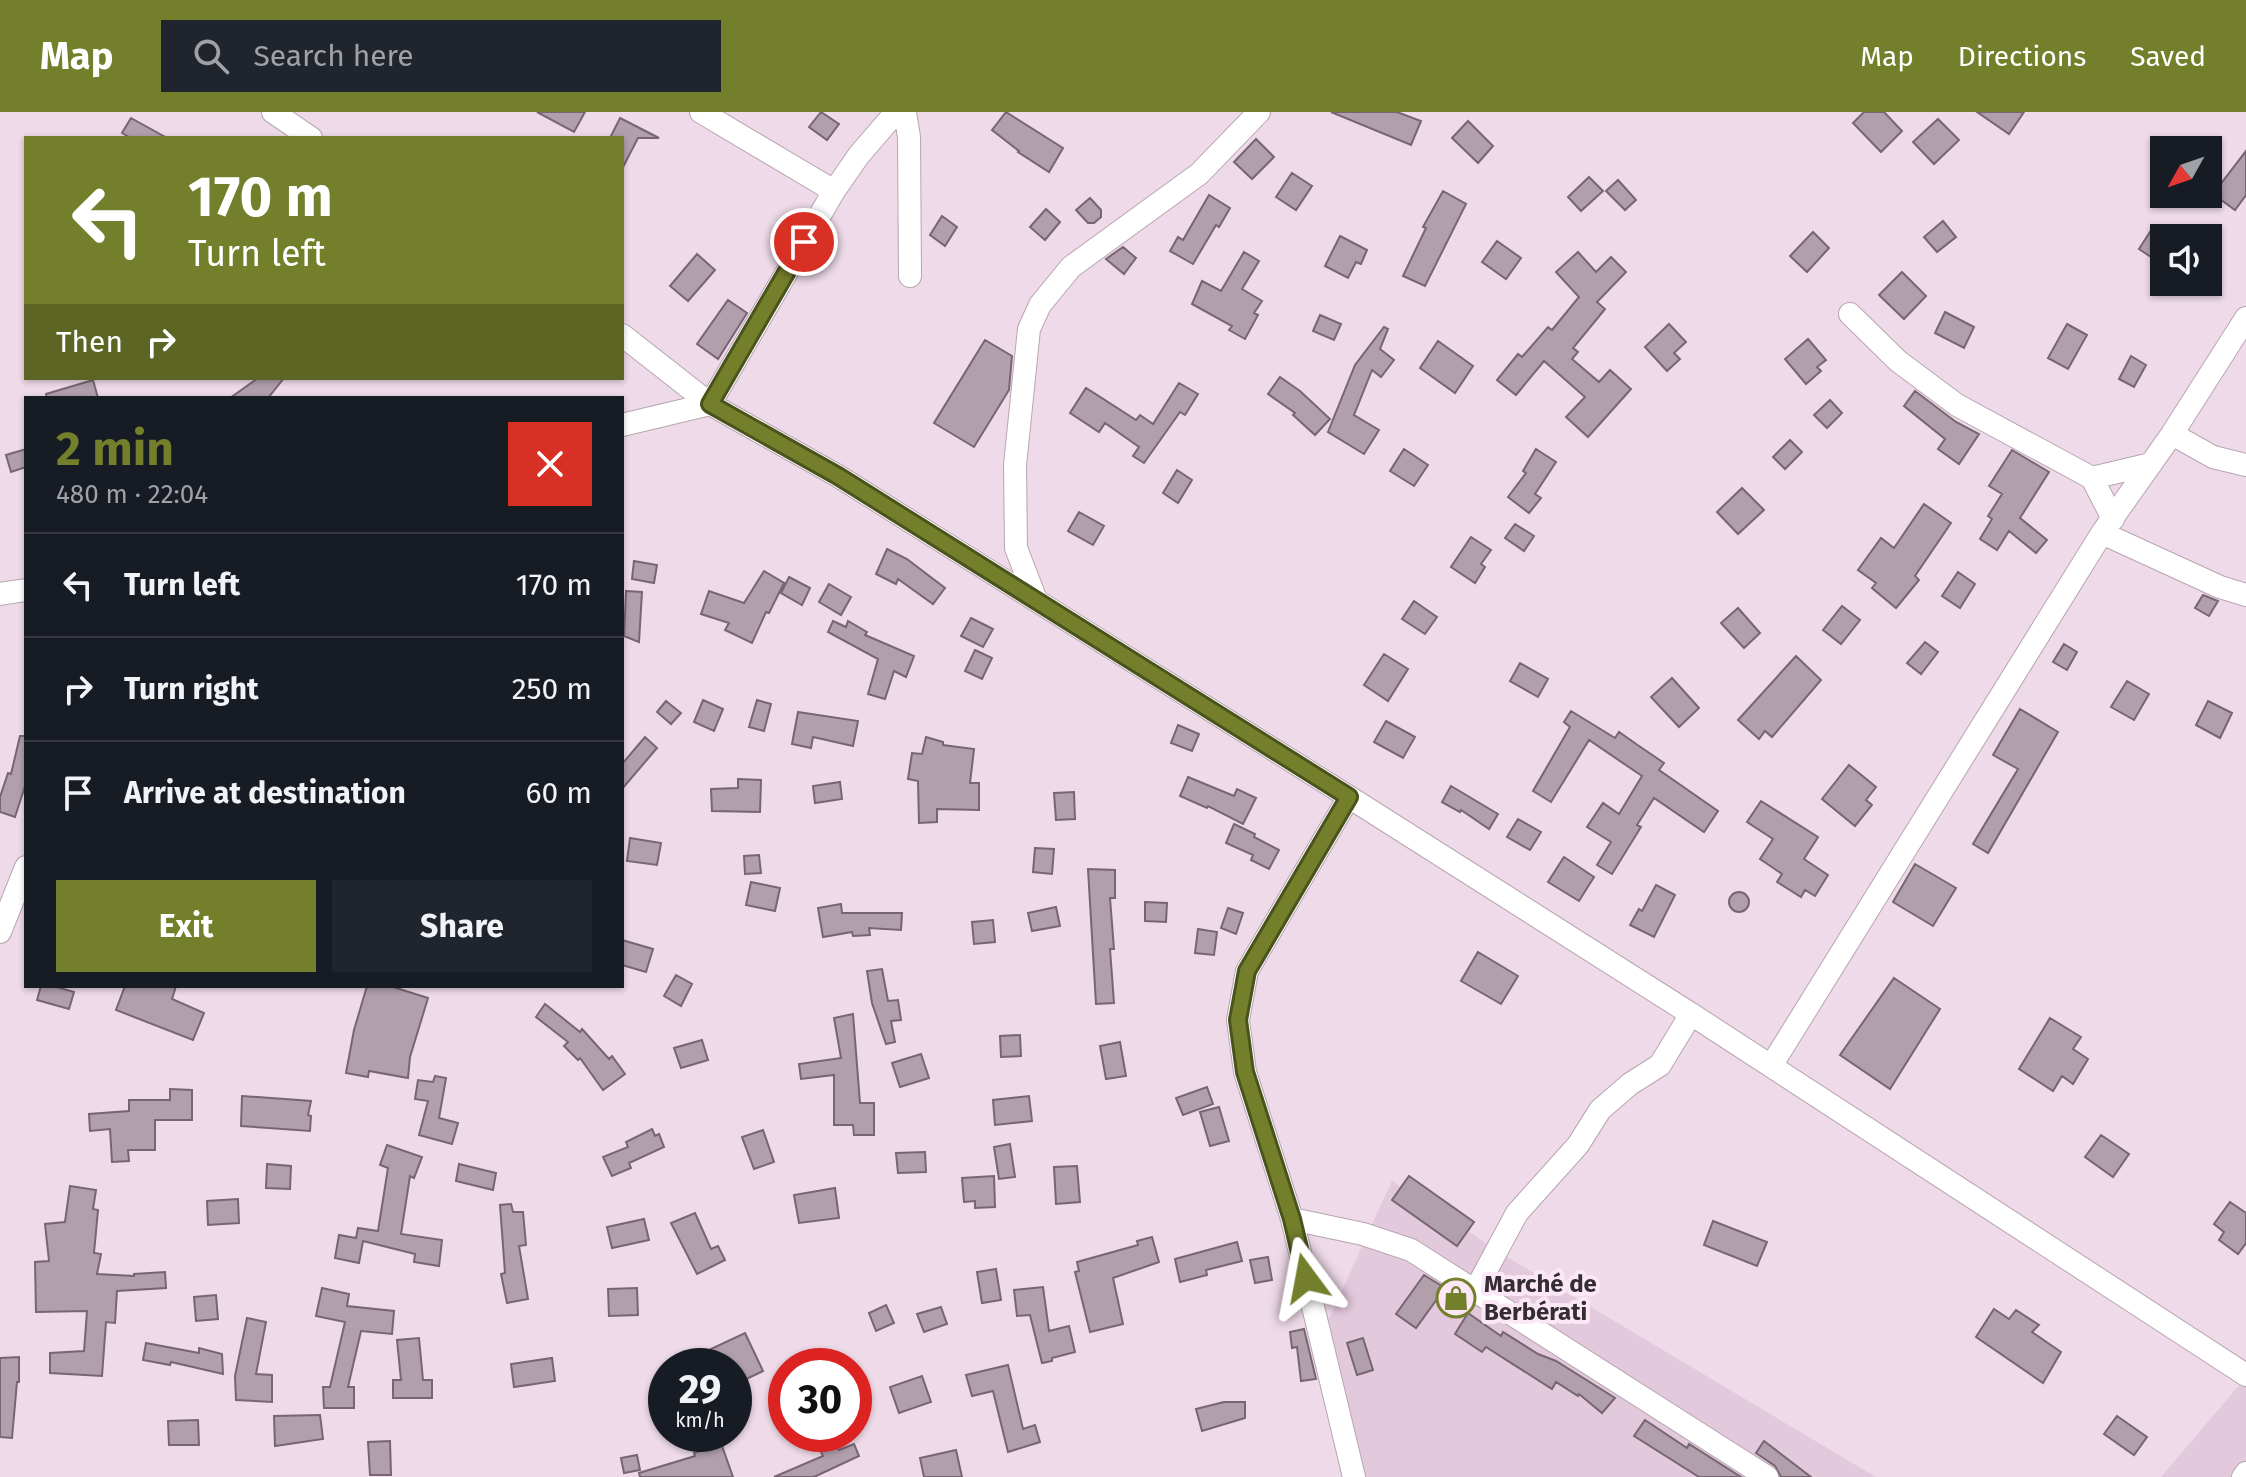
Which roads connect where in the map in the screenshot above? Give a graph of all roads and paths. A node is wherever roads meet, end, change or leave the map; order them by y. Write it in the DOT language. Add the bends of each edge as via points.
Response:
graph roads {
  1 [pos="273,112"];
  2 [pos="701,112"];
  3 [pos="896,112"];
  4 [pos="905,112"];
  5 [pos="1259,112"];
  6 [pos="308,136"];
  7 [pos="834,191"];
  8 [pos="910,276"];
  9 [pos="1850,314"];
  10 [pos="2246,318"];
  11 [pos="624,337"];
  12 [pos="710,404"];
  13 [pos="624,425"];
  14 [pos="2172,434"];
  15 [pos="2151,464"];
  16 [pos="2246,465"];
  17 [pos="2092,478"];
  18 [pos="2107,526"];
  19 [pos="24,590"];
  20 [pos="0,594"];
  21 [pos="2246,595"];
  22 [pos="1036,600"];
  23 [pos="1349,797"];
  24 [pos="24,872"];
  25 [pos="0,932"];
  26 [pos="1691,1014"];
  27 [pos="1771,1066"];
  28 [pos="1292,1219"];
  29 [pos="1475,1291"];
  30 [pos="2246,1375"];
  31 [pos="1350,1476"];
  32 [pos="1767,1477"];
  1 -- 6 [label="street"];
  2 -- 7 [label="street"];
  3 -- 7 [label="street"];
  4 -- 8 [label="street"];
  5 -- 22 [label="street" via="1199,174 1071,267 1040,305 1029,329 1015,465 1016,548"];
  7 -- 12 [label="street"];
  9 -- 17 [label="street" via="1898,361 1957,405"];
  10 -- 14 [label="street"];
  11 -- 12 [label="street"];
  12 -- 13 [label="street"];
  12 -- 22 [label="street" via="838,476"];
  14 -- 15 [label="street"];
  14 -- 16 [label="street" via="2213,457"];
  15 -- 17 [label="street"];
  15 -- 18 [label="street"];
  17 -- 18 [label="street"];
  18 -- 21 [label="street" via="2220,587"];
  18 -- 27 [label="street"];
  19 -- 20 [label="street"];
  22 -- 23 [label="street"];
  23 -- 26 [label="street"];
  23 -- 28 [label="street" via="1247,971 1238,1020 1245,1072"];
  24 -- 25 [label="street"];
  26 -- 27 [label="street"];
  26 -- 29 [label="street" via="1660,1065 1600,1110 1578,1145 1517,1213"];
  27 -- 30 [label="street"];
  28 -- 29 [label="street" via="1411,1250"];
  28 -- 31 [label="street"];
  29 -- 32 [label="street"];
}
